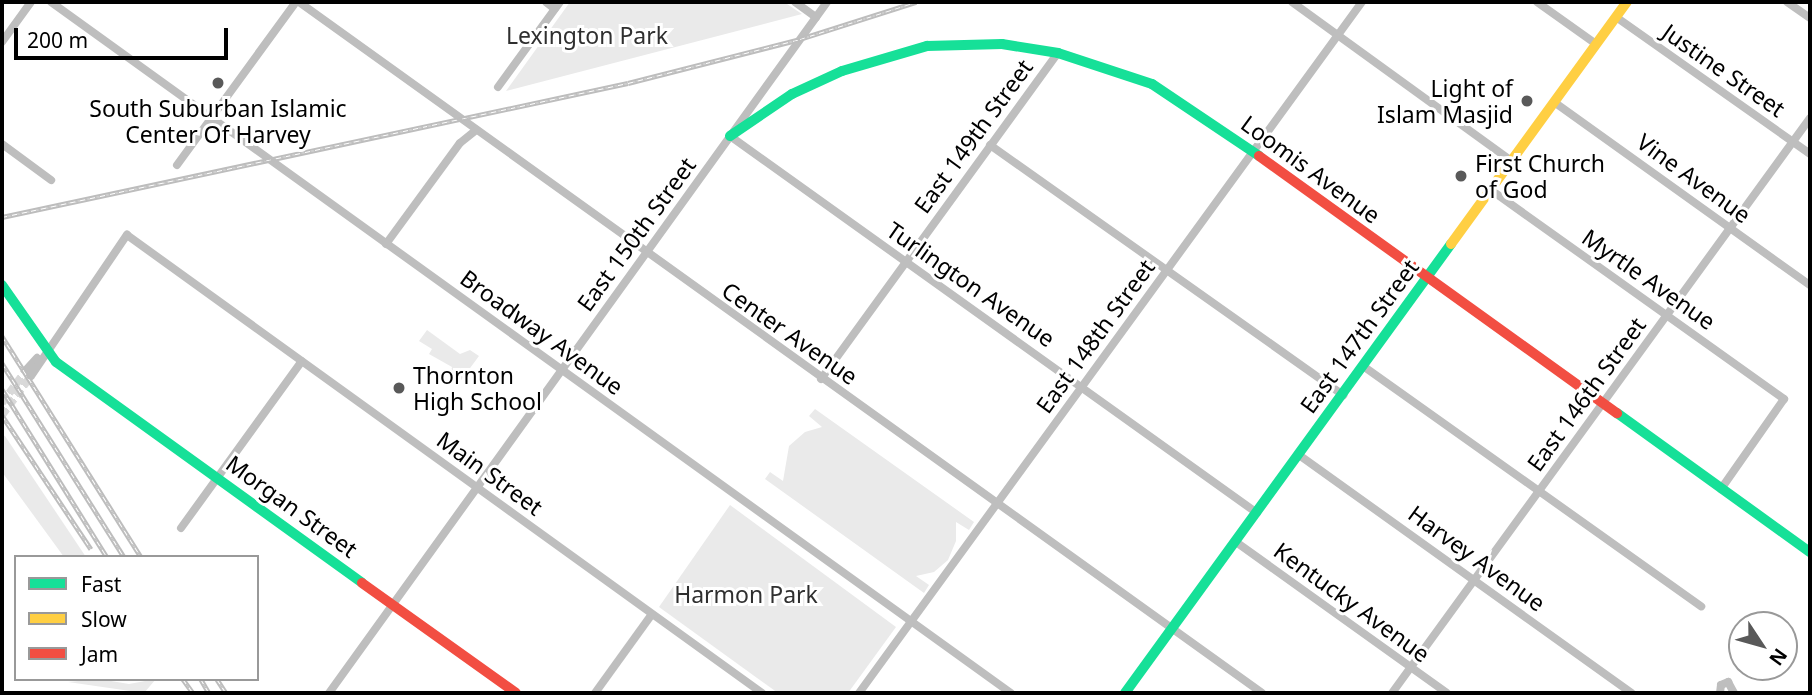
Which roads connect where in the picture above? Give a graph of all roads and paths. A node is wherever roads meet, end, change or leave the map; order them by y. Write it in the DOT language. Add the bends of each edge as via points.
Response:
graph roads {
  1 [pos="31,2"];
  2 [pos="51,2"];
  3 [pos="297,2"];
  4 [pos="546,2"];
  5 [pos="795,2"];
  6 [pos="827,2"];
  7 [pos="1292,2"];
  8 [pos="1362,2"];
  9 [pos="1537,2"];
  10 [pos="1627,2"];
  11 [pos="1787,2"];
  12 [pos="558,5"];
  13 [pos="816,17"];
  14 [pos="1616,17"];
  15 [pos="1810,18"];
  16 [pos="1338,35"];
  17 [pos="2,43"];
  18 [pos="1596,44"];
  19 [pos="1058,53"];
  20 [pos="498,87"];
  21 [pos="1555,102"];
  22 [pos="212,118"];
  23 [pos="1810,118"];
  24 [pos="476,130"];
  25 [pos="730,136"];
  26 [pos="1793,142"];
  27 [pos="2,144"];
  28 [pos="990,145"];
  29 [pos="1253,153"];
  30 [pos="1810,154"];
  31 [pos="1512,161"];
  32 [pos="177,165"];
  33 [pos="51,180"];
  34 [pos="1491,191"];
  35 [pos="1730,228"];
  36 [pos="386,244"];
  37 [pos="645,253"];
  38 [pos="906,261"];
  39 [pos="1167,270"];
  40 [pos="1426,279"];
  41 [pos="2,285"];
  42 [pos="1810,285"];
  43 [pos="1667,316"];
  44 [pos="44,351"];
  45 [pos="302,361"];
  46 [pos="1363,366"];
  47 [pos="562,370"];
  48 [pos="29,372"];
  49 [pos="821,379"];
  50 [pos="1081,386"];
  51 [pos="1343,395"];
  52 [pos="1603,403"];
  53 [pos="1299,454"];
  54 [pos="218,478"];
  55 [pos="477,488"];
  56 [pos="1721,489"];
  57 [pos="1539,491"];
  58 [pos="996,504"];
  59 [pos="1256,513"];
  60 [pos="181,528"];
  61 [pos="1236,542"];
  62 [pos="1810,552"];
  63 [pos="1475,580"];
  64 [pos="393,604"];
  65 [pos="1701,606"];
  66 [pos="652,614"];
  67 [pos="912,622"];
  68 [pos="1172,629"];
  69 [pos="1411,667"];
  70 [pos="329,693"];
  71 [pos="516,693"];
  72 [pos="595,693"];
  73 [pos="762,693"];
  74 [pos="859,693"];
  75 [pos="1011,693"];
  76 [pos="1125,693"];
  77 [pos="1262,693"];
  78 [pos="1392,693"];
  79 [pos="1447,693"];
  80 [pos="1632,693"];
  81 [pos="1720,693"];
  82 [pos="1734,693"];
  1 -- 17 [label="street"];
  2 -- 22 [label="street, Broadway Avenue"];
  3 -- 22 [label="street"];
  3 -- 24 [label="street, Center Avenue"];
  4 -- 12 [label="street"];
  5 -- 13 [label="street"];
  6 -- 13 [label="street, East 150th Street"];
  7 -- 16 [label="street"];
  8 -- 16 [label="street, East 148th Street"];
  9 -- 18 [label="street"];
  10 -- 14 [label="street, East 147th Street"];
  11 -- 15 [label="street"];
  12 -- 20 [label="street"];
  13 -- 25 [label="street, East 150th Street"];
  14 -- 18 [label="street, East 147th Street"];
  14 -- 26 [label="street, Justine Street"];
  16 -- 29 [label="street, East 148th Street"];
  16 -- 31 [label="street"];
  18 -- 21 [label="street, East 147th Street"];
  19 -- 25 [label="street, Loomis Avenue" via="1002,44 927,46 853,68 792,94"];
  19 -- 28 [label="street, East 149th Street"];
  19 -- 29 [label="street, Loomis Avenue" via="1152,84"];
  21 -- 31 [label="street, East 147th Street"];
  21 -- 35 [label="street, Vine Avenue"];
  22 -- 32 [label="street"];
  22 -- 36 [label="street, Broadway Avenue"];
  23 -- 26 [label="street, East 146th Street"];
  24 -- 36 [label="street" via="460,143"];
  24 -- 37 [label="street, Center Avenue"];
  25 -- 37 [label="street, East 150th Street"];
  25 -- 38 [label="street, Turlington Avenue"];
  26 -- 30 [label="street, Justine Street"];
  26 -- 35 [label="street, East 146th Street"];
  27 -- 33 [label="street"];
  28 -- 38 [label="street, East 149th Street"];
  28 -- 39 [label="street"];
  29 -- 39 [label="street, East 148th Street"];
  29 -- 40 [label="street, Loomis Avenue"];
  31 -- 34 [label="street, East 147th Street"];
  34 -- 40 [label="street, East 147th Street"];
  34 -- 43 [label="street, Myrtle Avenue"];
  35 -- 42 [label="street, Vine Avenue"];
  35 -- 43 [label="street, East 146th Street"];
  36 -- 47 [label="street, Broadway Avenue"];
  37 -- 47 [label="street, East 150th Street"];
  37 -- 49 [label="street, Center Avenue"];
  38 -- 49 [label="street, East 149th Street"];
  38 -- 50 [label="street, Turlington Avenue"];
  39 -- 50 [label="street, East 148th Street"];
  39 -- 51 [label="street"];
  40 -- 46 [label="street, East 147th Street"];
  40 -- 52 [label="street, Loomis Avenue"];
  41 -- 44 [label="street"];
  43 -- 52 [label="street, East 146th Street"];
  43 -- 56 [label="street, Myrtle Avenue" via="1784,399"];
  44 -- 45 [label="street, Main Street" via="127,236"];
  44 -- 48 [label="street"];
  44 -- 54 [label="street, Morgan Street"];
  45 -- 54 [label="street"];
  45 -- 55 [label="street, Main Street"];
  46 -- 51 [label="street, East 147th Street"];
  46 -- 57 [label="street"];
  47 -- 55 [label="street, East 150th Street"];
  47 -- 67 [label="street, Broadway Avenue"];
  49 -- 58 [label="street, Center Avenue"];
  50 -- 58 [label="street, East 148th Street"];
  50 -- 59 [label="street, Turlington Avenue"];
  51 -- 53 [label="street, East 147th Street"];
  52 -- 56 [label="street, Loomis Avenue"];
  52 -- 57 [label="street, East 146th Street"];
  53 -- 59 [label="street, East 147th Street"];
  53 -- 63 [label="street, Harvey Avenue"];
  54 -- 60 [label="street"];
  54 -- 64 [label="street, Morgan Street"];
  55 -- 64 [label="street, East 150th Street"];
  55 -- 66 [label="street, Main Street"];
  56 -- 62 [label="street, Loomis Avenue"];
  57 -- 63 [label="street, East 146th Street"];
  57 -- 65 [label="street"];
  58 -- 67 [label="street, East 148th Street"];
  58 -- 68 [label="street, Center Avenue"];
  59 -- 61 [label="street, East 147th Street"];
  61 -- 68 [label="street, East 147th Street"];
  61 -- 69 [label="street, Kentucky Avenue"];
  63 -- 69 [label="street, East 146th Street"];
  63 -- 80 [label="street, Harvey Avenue"];
  64 -- 70 [label="street, East 150th Street"];
  64 -- 71 [label="street, Morgan Street"];
  66 -- 72 [label="street"];
  66 -- 73 [label="street, Main Street"];
  67 -- 74 [label="street, East 148th Street"];
  67 -- 75 [label="street, Broadway Avenue"];
  68 -- 76 [label="street, East 147th Street"];
  68 -- 77 [label="street, Center Avenue"];
  69 -- 78 [label="street, East 146th Street"];
  69 -- 79 [label="street, Kentucky Avenue"];
  81 -- 82 [label="street" via="1721,685 1728,682"];
}
